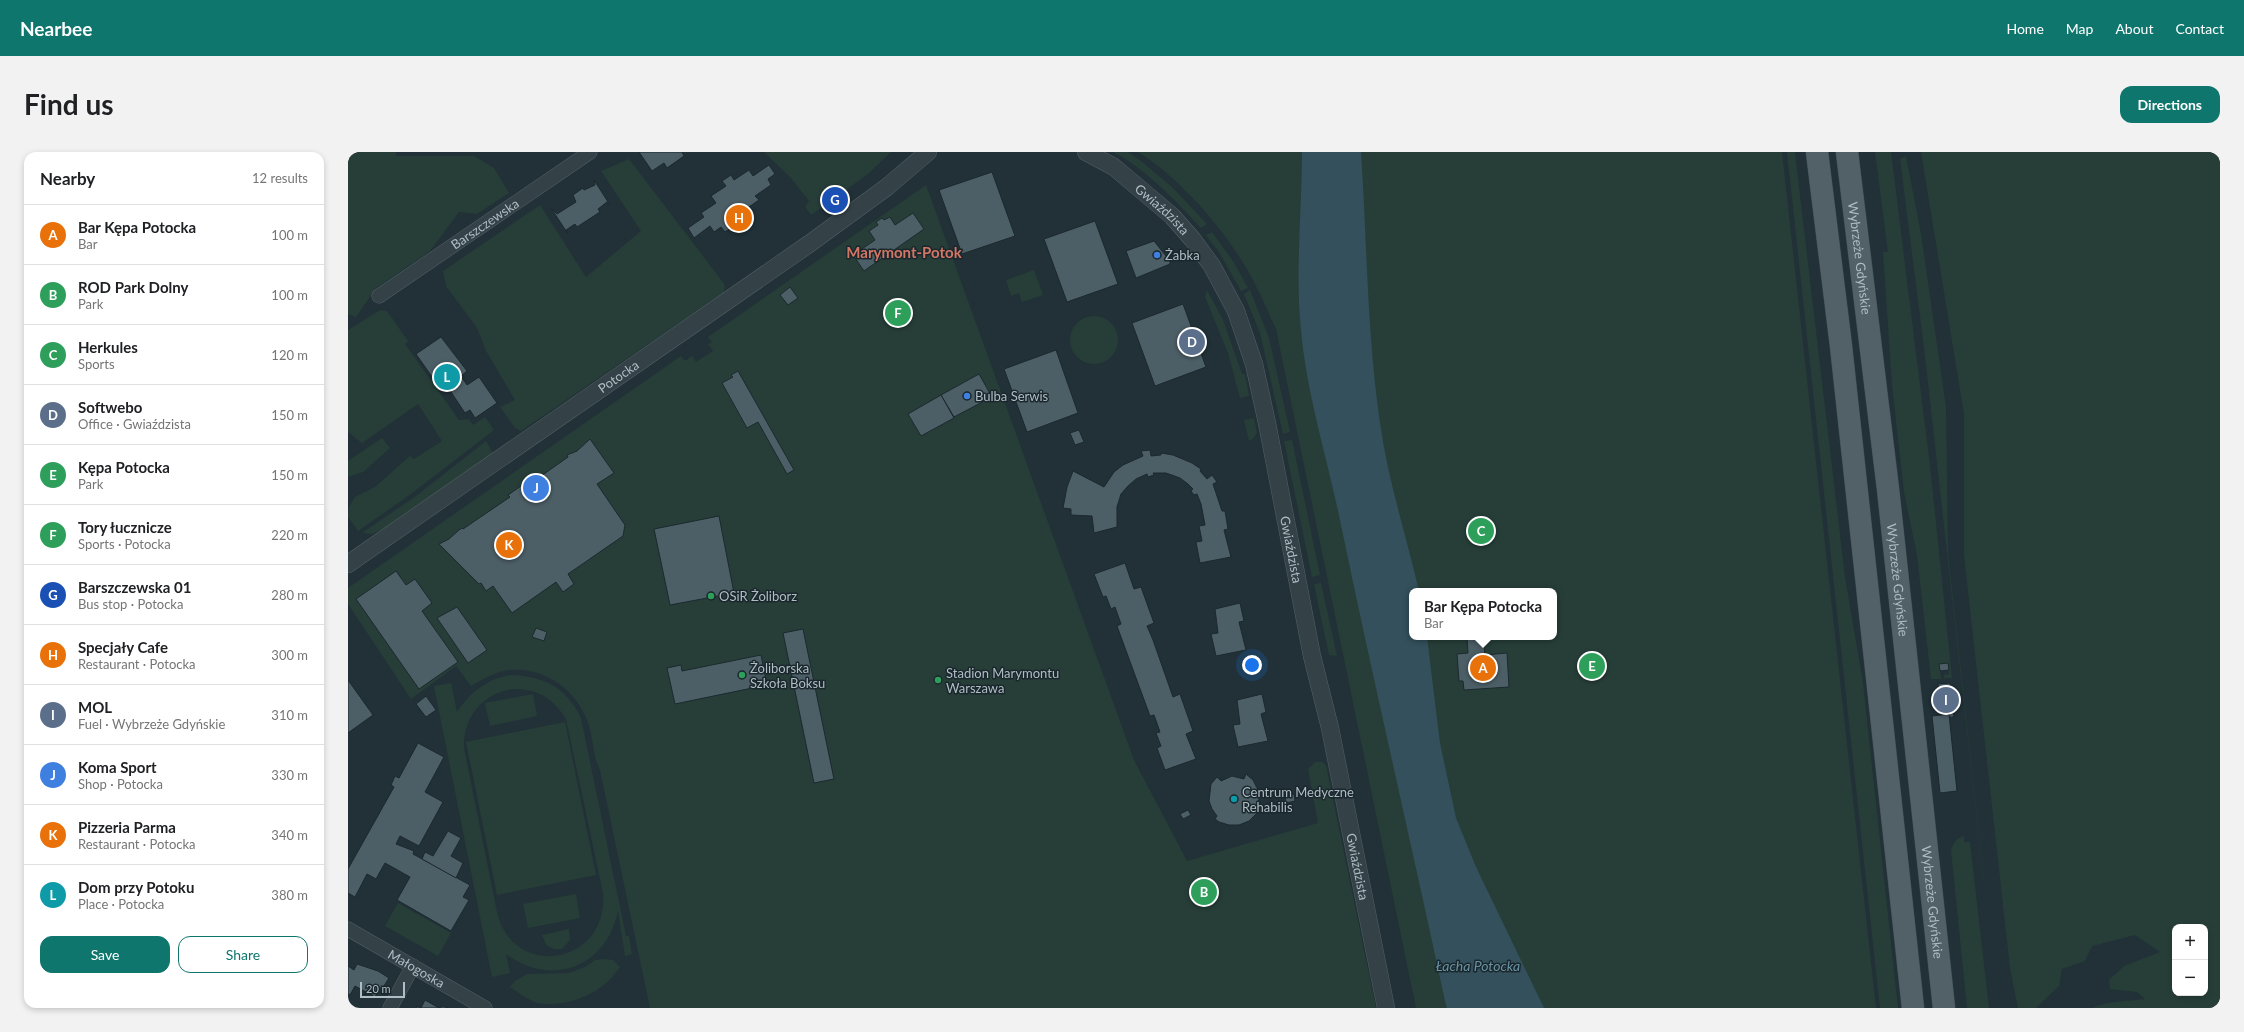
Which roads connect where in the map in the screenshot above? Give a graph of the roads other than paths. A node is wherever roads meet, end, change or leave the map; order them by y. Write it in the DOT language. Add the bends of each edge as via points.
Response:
graph roads {
  1 [pos="590,152"];
  2 [pos="914,152"];
  3 [pos="928,152"];
  4 [pos="1086,152"];
  5 [pos="1816,152"];
  6 [pos="1847,152"];
  7 [pos="887,188"];
  8 [pos="379,296"];
  9 [pos="348,564"];
  10 [pos="348,929"];
  11 [pos="413,966"];
  12 [pos="390,1008"];
  13 [pos="485,1008"];
  14 [pos="1386,1008"];
  15 [pos="1912,1008"];
  16 [pos="1944,1008"];
  1 -- 8 [label="street, Barszczewska"];
  2 -- 7 [label="street, Potocka"];
  3 -- 7 [label="street, Potocka"];
  4 -- 14 [label="street, Gwiaździsta" via="1114,167 1172,216 1194,240 1212,266 1236,311 1254,364 1267,423 1312,656 1330,728"];
  5 -- 15 [label="main road" via="1841,346"];
  6 -- 16 [label="main road, Wybrzeże Gdyńskie" via="1888,489"];
  7 -- 9 [label="street, Potocka"];
  10 -- 11 [label="street, Małogoska"];
  11 -- 12 [label="street"];
  11 -- 13 [label="street, Małogoska"];
}
